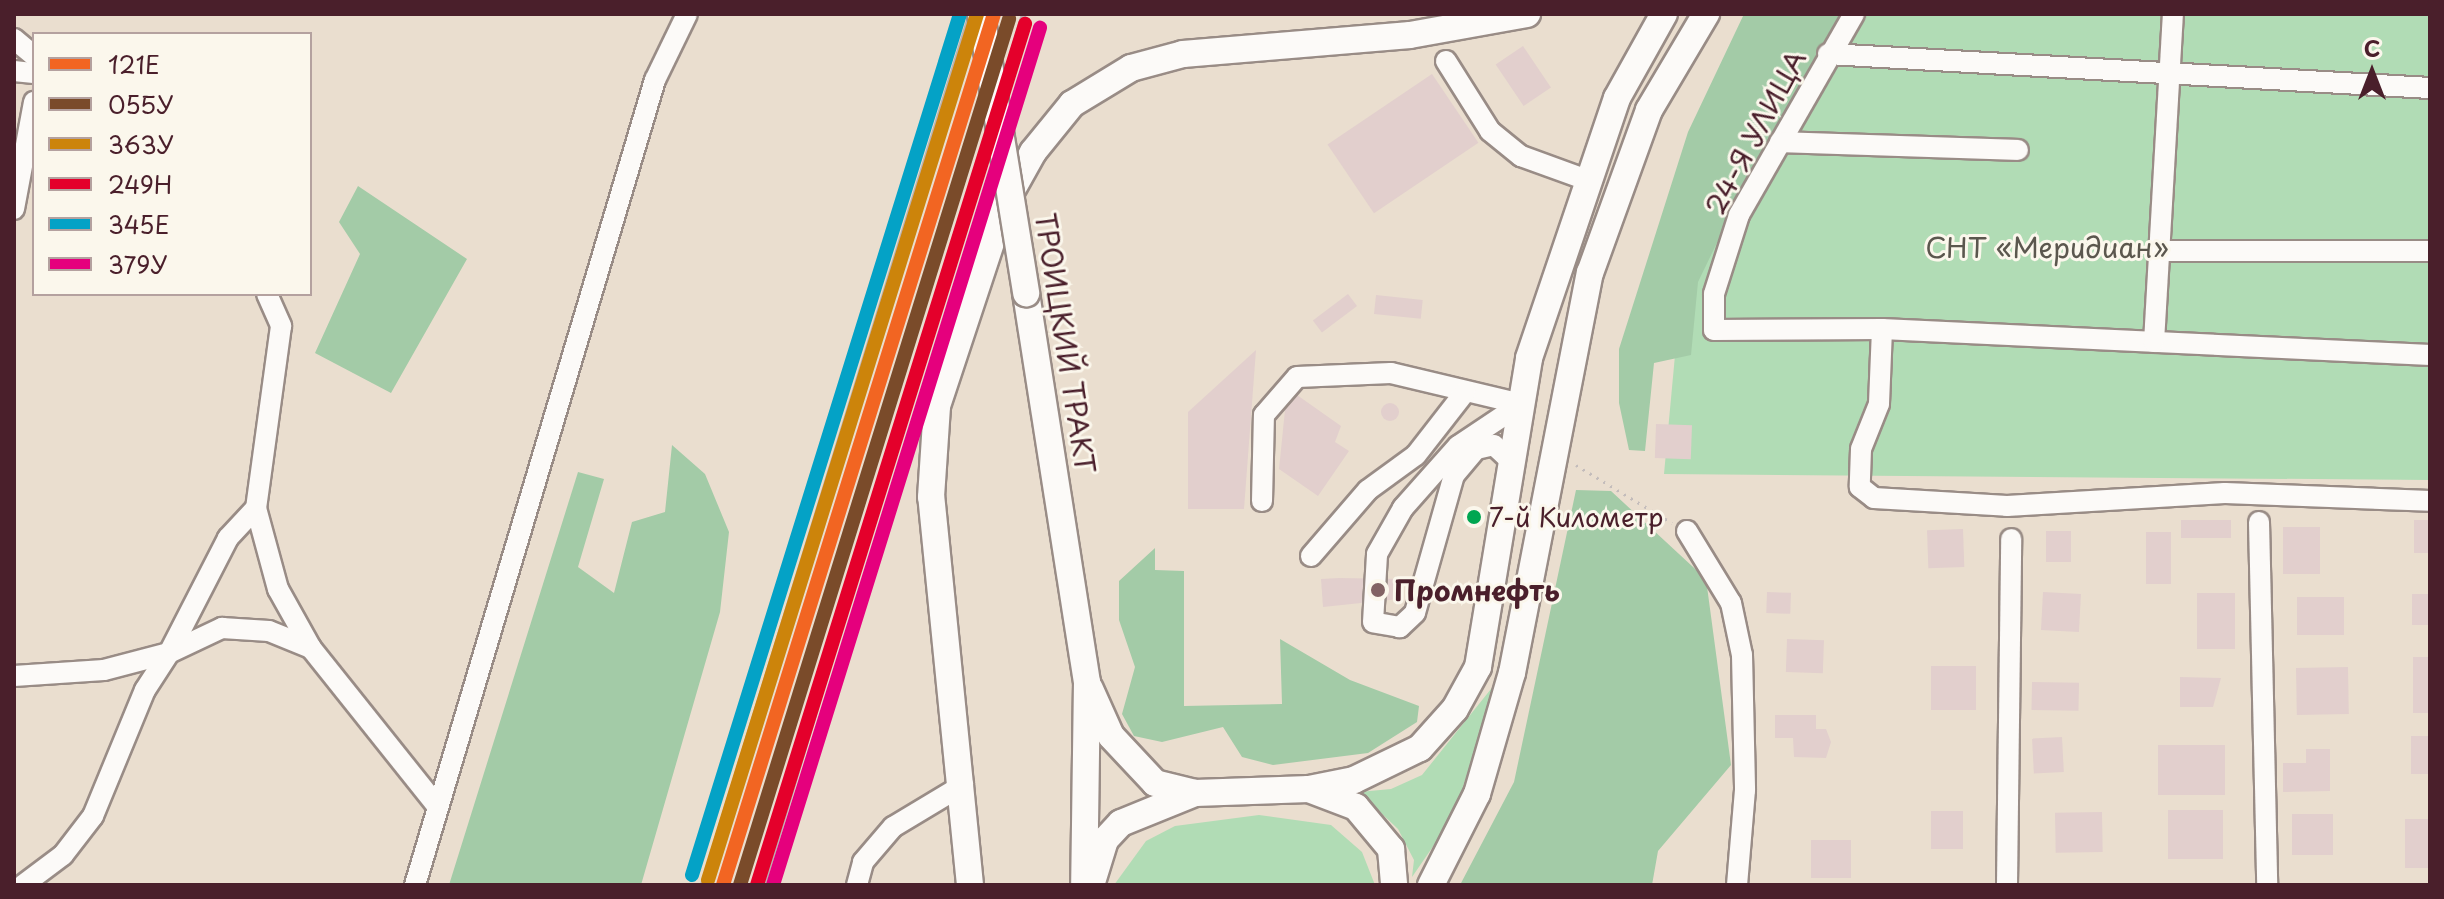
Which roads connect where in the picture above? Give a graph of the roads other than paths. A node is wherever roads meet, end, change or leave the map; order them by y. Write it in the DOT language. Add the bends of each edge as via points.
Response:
graph roads {
  1 [pos="687,14"];
  2 [pos="981,14"];
  3 [pos="1664,14"];
  4 [pos="1706,14"];
  5 [pos="1854,14"];
  6 [pos="2173,14"];
  7 [pos="1507,17"];
  8 [pos="14,39"];
  9 [pos="32,54"];
  10 [pos="1828,54"];
  11 [pos="1446,61"];
  12 [pos="2170,73"];
  13 [pos="2430,88"];
  14 [pos="32,113"];
  15 [pos="1780,142"];
  16 [pos="2018,150"];
  17 [pos="1587,180"];
  18 [pos="14,209"];
  19 [pos="2159,251"];
  20 [pos="2430,251"];
  21 [pos="268,296"];
  22 [pos="1882,329"];
  23 [pos="2154,342"];
  24 [pos="2430,355"];
  25 [pos="1465,392"];
  26 [pos="1521,404"];
  27 [pos="1513,463"];
  28 [pos="1262,501"];
  29 [pos="2430,501"];
  30 [pos="256,508"];
  31 [pos="2259,522"];
  32 [pos="1687,531"];
  33 [pos="2011,539"];
  34 [pos="1311,556"];
  35 [pos="311,648"];
  36 [pos="169,653"];
  37 [pos="14,658"];
  38 [pos="14,676"];
  39 [pos="40,676"];
  40 [pos="1087,682"];
  41 [pos="963,785"];
  42 [pos="1309,789"];
  43 [pos="1195,793"];
  44 [pos="438,807"];
  45 [pos="26,881"];
  46 [pos="415,885"];
  47 [pos="857,885"];
  48 [pos="970,885"];
  49 [pos="1084,885"];
  50 [pos="1092,885"];
  51 [pos="1394,885"];
  52 [pos="1431,885"];
  53 [pos="1737,885"];
  54 [pos="2007,885"];
  55 [pos="2267,885"];
  1 -- 44 [label="street" via="655,80"];
  2 -- 40 [label="main road, ТРОИЦКИЙ ТРАКТ, bridge"];
  3 -- 17 [label="main road" via="1617,98"];
  4 -- 52 [label="main road" via="1649,110 1590,273 1512,673 1477,794"];
  5 -- 10 [label="street, 24-Я УЛИЦА"];
  6 -- 12 [label="street"];
  7 -- 41 [label="main road" via="1183,54 1144,64 1072,104 1033,152 987,246 937,406 931,497"];
  8 -- 9 [label="street"];
  10 -- 12 [label="street"];
  10 -- 15 [label="street, 24-Я УЛИЦА"];
  11 -- 17 [label="street" via="1490,131 1521,156"];
  12 -- 13 [label="street"];
  12 -- 19 [label="street"];
  14 -- 18 [label="street"];
  15 -- 16 [label="street"];
  15 -- 22 [label="street, 24-Я УЛИЦА" via="1739,215 1714,294 1714,330"];
  17 -- 26 [label="main road"];
  19 -- 20 [label="street"];
  19 -- 23 [label="street"];
  21 -- 30 [label="street" via="281,326"];
  22 -- 23 [label="street"];
  22 -- 29 [label="street" via="1879,404 1861,449 1860,487 1874,498 2007,506 2225,493"];
  23 -- 24 [label="street"];
  25 -- 26 [label="street"];
  25 -- 28 [label="street" via="1391,373 1297,377 1264,415"];
  25 -- 34 [label="street" via="1416,455 1368,490"];
  26 -- 27 [label="main road"];
  26 -- 27 [label="street" via="1458,446 1403,508 1377,554 1373,622 1400,627 1415,613 1454,475 1476,449 1494,445"];
  27 -- 42 [label="main road" via="1478,667 1455,709 1395,764"];
  30 -- 35 [label="street" via="278,589"];
  30 -- 36 [label="street" via="228,538"];
  31 -- 55 [label="street"];
  32 -- 53 [label="street" via="1731,603 1742,655 1745,790"];
  33 -- 54 [label="street"];
  35 -- 36 [label="street" via="269,631 222,628"];
  35 -- 44 [label="street"];
  36 -- 39 [label="street"];
  36 -- 45 [label="street" via="145,690 93,816"];
  37 -- 39 [label="street"];
  38 -- 39 [label="street"];
  40 -- 43 [label="main road, ТРОИЦКИЙ ТРАКТ" via="1133,765 1155,783"];
  40 -- 49 [label="main road, ТРОИЦКИЙ ТРАКТ"];
  41 -- 47 [label="street" via="893,827 863,862"];
  41 -- 48 [label="main road"];
  42 -- 43 [label="main road, ТРОИЦКИЙ ТРАКТ"];
  42 -- 51 [label="main road, ТРОИЦКИЙ ТРАКТ" via="1356,807 1382,831"];
  43 -- 50 [label="main road" via="1121,823 1105,840"];
  44 -- 46 [label="street"];
}
